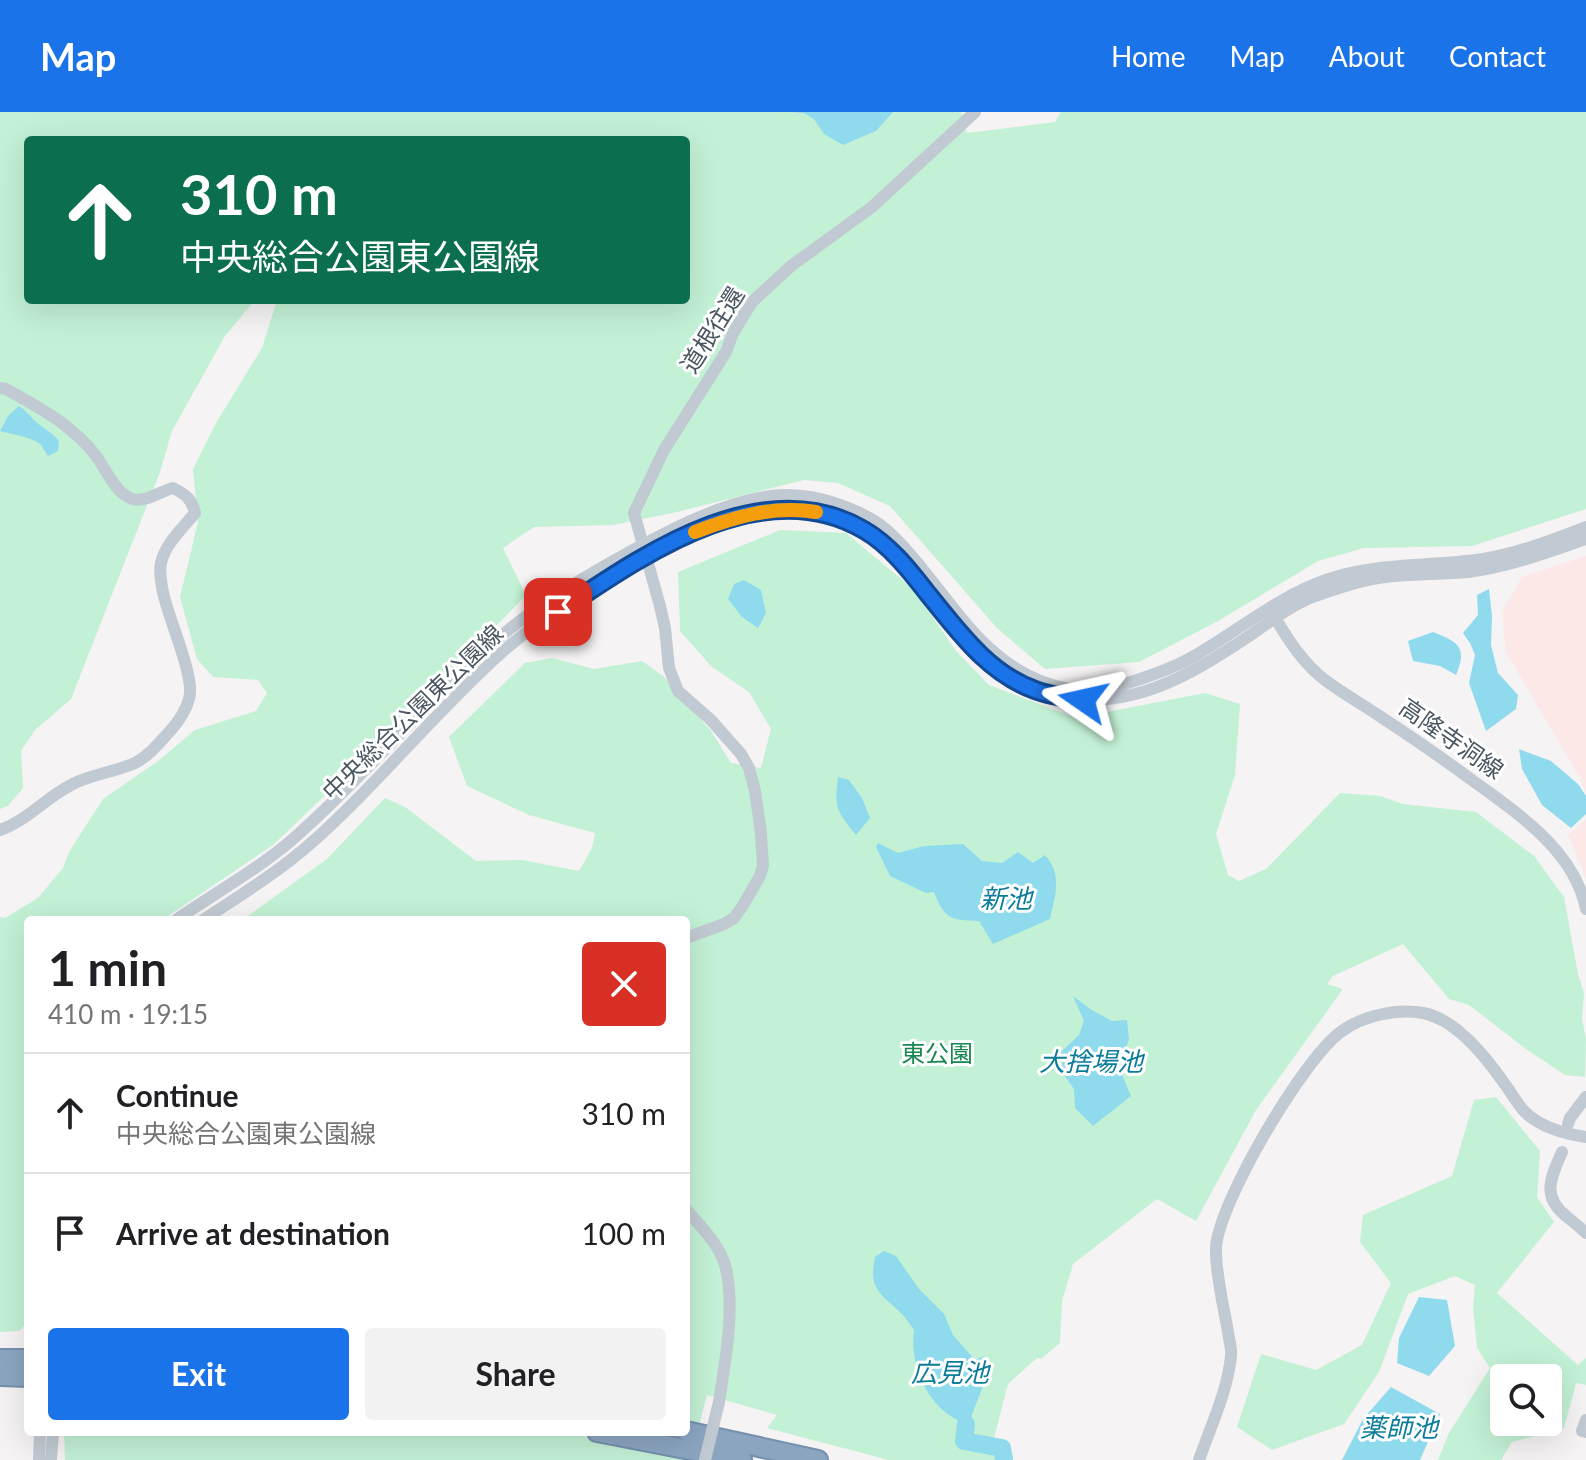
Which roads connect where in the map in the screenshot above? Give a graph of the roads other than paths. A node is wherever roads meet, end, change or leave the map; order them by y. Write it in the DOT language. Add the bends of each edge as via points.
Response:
graph roads {
  1 [pos="975,112"];
  2 [pos="0,388"];
  3 [pos="1586,527"];
  4 [pos="1586,539"];
  5 [pos="1272,613"];
  6 [pos="0,830"];
  7 [pos="1586,909"];
  8 [pos="182,916"];
  9 [pos="209,916"];
  10 [pos="690,937"];
  11 [pos="1586,1097"];
  12 [pos="1568,1124"];
  13 [pos="1586,1137"];
  14 [pos="1562,1152"];
  15 [pos="690,1214"];
  16 [pos="1586,1233"];
  17 [pos="0,1359"];
  18 [pos="24,1359"];
  19 [pos="0,1376"];
  20 [pos="24,1377"];
  21 [pos="1586,1420"];
  22 [pos="690,1432"];
  23 [pos="1586,1432"];
  24 [pos="40,1436"];
  25 [pos="53,1436"];
  26 [pos="618,1436"];
  27 [pos="39,1460"];
  28 [pos="51,1460"];
  29 [pos="705,1460"];
  30 [pos="742,1460"];
  31 [pos="818,1460"];
  32 [pos="1199,1460"];
  1 -- 10 [label="street, 道根往還, bridge" via="872,207 791,266 752,302 664,450 634,513 678,691 741,754 755,791 761,833 763,866 742,907 724,924"];
  2 -- 6 [label="street" via="50,414 76,435 129,498 173,488 186,495 195,513 170,544 160,571 190,688 177,722 135,763 76,783"];
  3 -- 5 [label="street" via="1528,549 1480,559 1392,566 1328,579 1295,594"];
  4 -- 5 [label="street" via="1514,564 1350,584"];
  5 -- 7 [label="street, 高隆寺洞線" via="1293,647 1325,680 1528,821 1567,864"];
  5 -- 8 [label="street" via="1163,671 1123,685 1072,690 1029,677 993,654 908,551 859,512 808,496 756,498 670,530 577,581 527,616 479,655 289,842"];
  5 -- 9 [label="street, 中央総合公園東公園線" via="1213,660 1171,682 1139,693 1083,700 1056,696 1034,690 980,656 906,566 865,531 833,515 799,509 728,519 661,548 503,652 307,847"];
  11 -- 12 [label="street"];
  13 -- 32 [label="street" via="1540,1123 1524,1112 1474,1044 1425,1013 1381,1015 1341,1031 1292,1089 1222,1217 1216,1248 1232,1354"];
  14 -- 16 [label="street" via="1551,1200"];
  15 -- 29 [label="street, bridge" via="725,1265 730,1307 725,1367"];
  17 -- 18 [label="highway"];
  19 -- 20 [label="highway"];
  21 -- 23 [label="street"];
  22 -- 31 [label="highway"];
  24 -- 27 [label="street"];
  25 -- 28 [label="street"];
  26 -- 30 [label="highway"];
}
